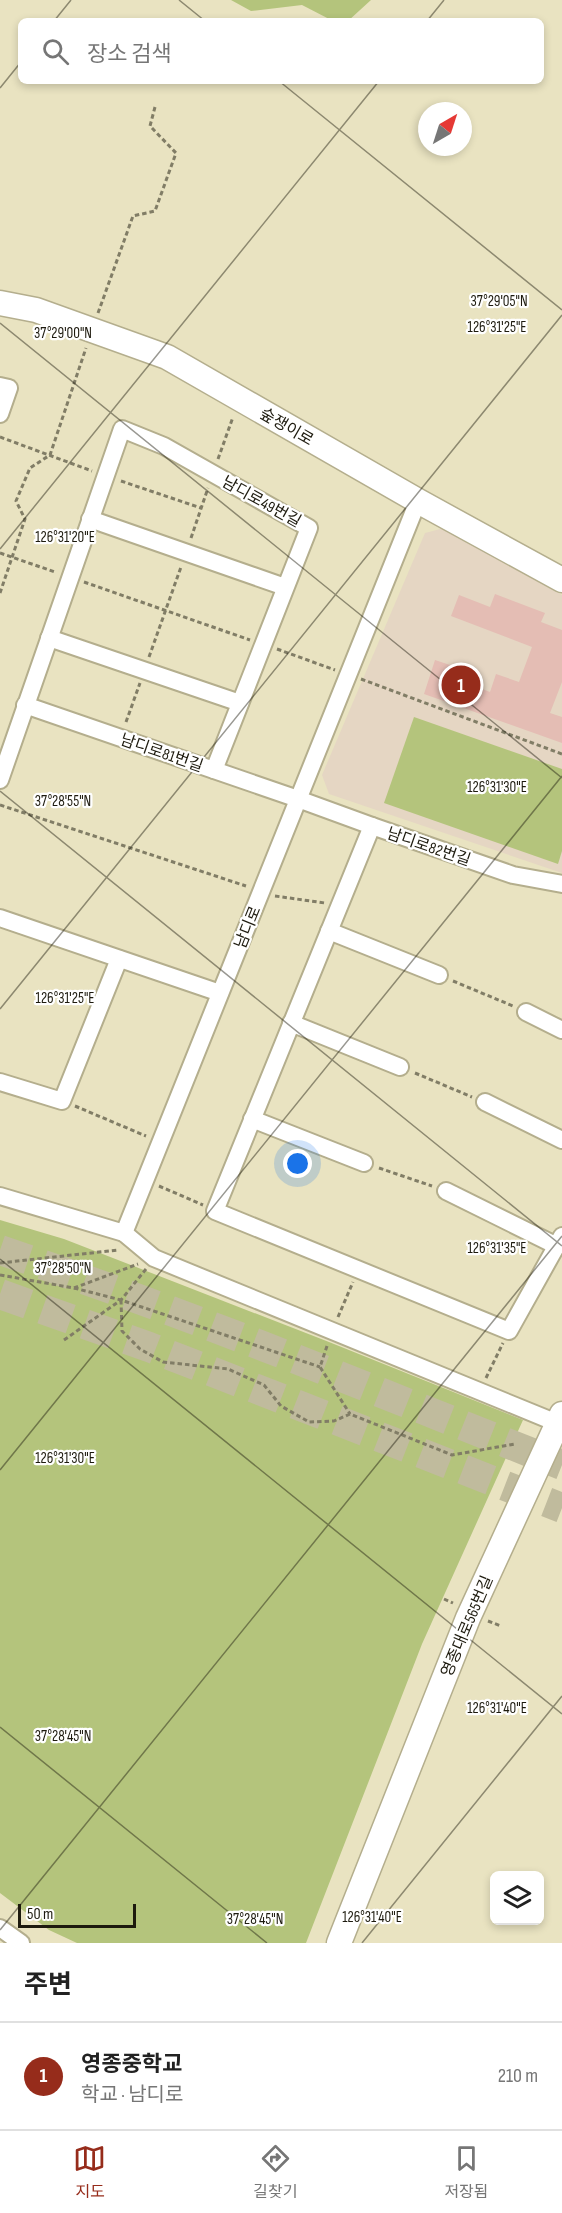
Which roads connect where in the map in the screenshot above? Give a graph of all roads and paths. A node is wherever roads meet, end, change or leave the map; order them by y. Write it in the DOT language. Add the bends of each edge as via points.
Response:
graph roads {
  1 [pos="0,303"];
  2 [pos="0,386"];
  3 [pos="0,414"];
  4 [pos="418,501"];
  5 [pos="90,519"];
  6 [pos="0,553"];
  7 [pos="56,572"];
  8 [pos="78,580"];
  9 [pos="562,580"];
  10 [pos="285,587"];
  11 [pos="49,638"];
  12 [pos="252,640"];
  13 [pos="273,648"];
  14 [pos="348,675"];
  15 [pos="240,703"];
  16 [pos="25,705"];
  17 [pos="562,754"];
  18 [pos="214,770"];
  19 [pos="0,780"];
  20 [pos="298,799"];
  21 [pos="0,805"];
  22 [pos="372,826"];
  23 [pos="562,884"];
  24 [pos="261,891"];
  25 [pos="340,905"];
  26 [pos="0,918"];
  27 [pos="329,931"];
  28 [pos="119,959"];
  29 [pos="439,975"];
  30 [pos="220,993"];
  31 [pos="526,1012"];
  32 [pos="291,1023"];
  33 [pos="562,1030"];
  34 [pos="400,1067"];
  35 [pos="0,1082"];
  36 [pos="62,1101"];
  37 [pos="485,1102"];
  38 [pos="252,1119"];
  39 [pos="562,1140"];
  40 [pos="160,1142"];
  41 [pos="364,1163"];
  42 [pos="145,1180"];
  43 [pos="446,1191"];
  44 [pos="0,1196"];
  45 [pos="215,1211"];
  46 [pos="124,1233"];
  47 [pos="559,1241"];
  48 [pos="141,1247"];
  49 [pos="154,1258"];
  50 [pos="0,1263"];
  51 [pos="0,1275"];
  52 [pos="74,1288"];
  53 [pos="121,1300"];
  54 [pos="509,1331"];
  55 [pos="64,1340"];
  56 [pos="320,1367"];
  57 [pos="479,1391"];
  58 [pos="560,1418"];
  59 [pos="515,1444"];
  60 [pos="444,1599"];
  61 [pos="455,1604"];
  62 [pos="488,1621"];
  63 [pos="501,1626"];
  64 [pos="0,1928"];
  65 [pos="21,1943"];
  66 [pos="339,1943"];
  1 -- 4 [label="street, 숲쟁이로" via="36,309 167,357"];
  2 -- 3 [label="street" via="9,388"];
  4 -- 9 [label="street, 숲쟁이로"];
  4 -- 14 [label="street, 남디로"];
  5 -- 10 [label="street"];
  5 -- 10 [label="street, 남디로49번길" via="122,429 164,446 309,528"];
  5 -- 11 [label="street, 남디로49번길"];
  6 -- 7 [label="path"];
  8 -- 12 [label="path"];
  10 -- 15 [label="street"];
  11 -- 15 [label="street"];
  11 -- 16 [label="street, 남디로49번길"];
  13 -- 14 [label="path"];
  14 -- 17 [label="path"];
  14 -- 20 [label="street, 남디로"];
  15 -- 18 [label="street"];
  16 -- 18 [label="street, 남디로81번길"];
  16 -- 19 [label="street, 남디로49번길"];
  18 -- 20 [label="street, 남디로81번길"];
  20 -- 22 [label="street, 남디로82번길"];
  20 -- 24 [label="street, 남디로"];
  21 -- 24 [label="path"];
  22 -- 23 [label="street, 남디로82번길" via="513,875"];
  22 -- 25 [label="street"];
  24 -- 25 [label="path"];
  24 -- 30 [label="street, 남디로"];
  25 -- 27 [label="street"];
  26 -- 28 [label="street"];
  27 -- 29 [label="street"];
  27 -- 32 [label="street"];
  28 -- 30 [label="street"];
  28 -- 36 [label="street"];
  29 -- 31 [label="path"];
  30 -- 40 [label="street, 남디로"];
  31 -- 33 [label="street"];
  32 -- 34 [label="street"];
  32 -- 38 [label="street"];
  34 -- 37 [label="path"];
  35 -- 36 [label="street"];
  36 -- 40 [label="path"];
  37 -- 39 [label="street"];
  38 -- 41 [label="street"];
  38 -- 45 [label="street"];
  40 -- 42 [label="street, 남디로"];
  41 -- 43 [label="path"];
  42 -- 45 [label="path"];
  42 -- 46 [label="street, 남디로"];
  43 -- 47 [label="street"];
  44 -- 46 [label="street"];
  45 -- 54 [label="street"];
  46 -- 48 [label="street"];
  47 -- 54 [label="street"];
  48 -- 49 [label="street"];
  48 -- 50 [label="path"];
  49 -- 52 [label="path"];
  49 -- 53 [label="path"];
  49 -- 57 [label="street"];
  51 -- 52 [label="path"];
  52 -- 53 [label="path"];
  53 -- 55 [label="path"];
  53 -- 56 [label="path"];
  53 -- 59 [label="path" via="122,1331 140,1349 163,1362 228,1369 264,1385 281,1406 309,1422 334,1421 350,1414 452,1455"];
  54 -- 57 [label="path"];
  57 -- 58 [label="street"];
  58 -- 66 [label="street, 영종대로565번길" via="468,1618"];
  60 -- 61 [label="path"];
  62 -- 63 [label="path"];
  64 -- 65 [label="street"];
}
